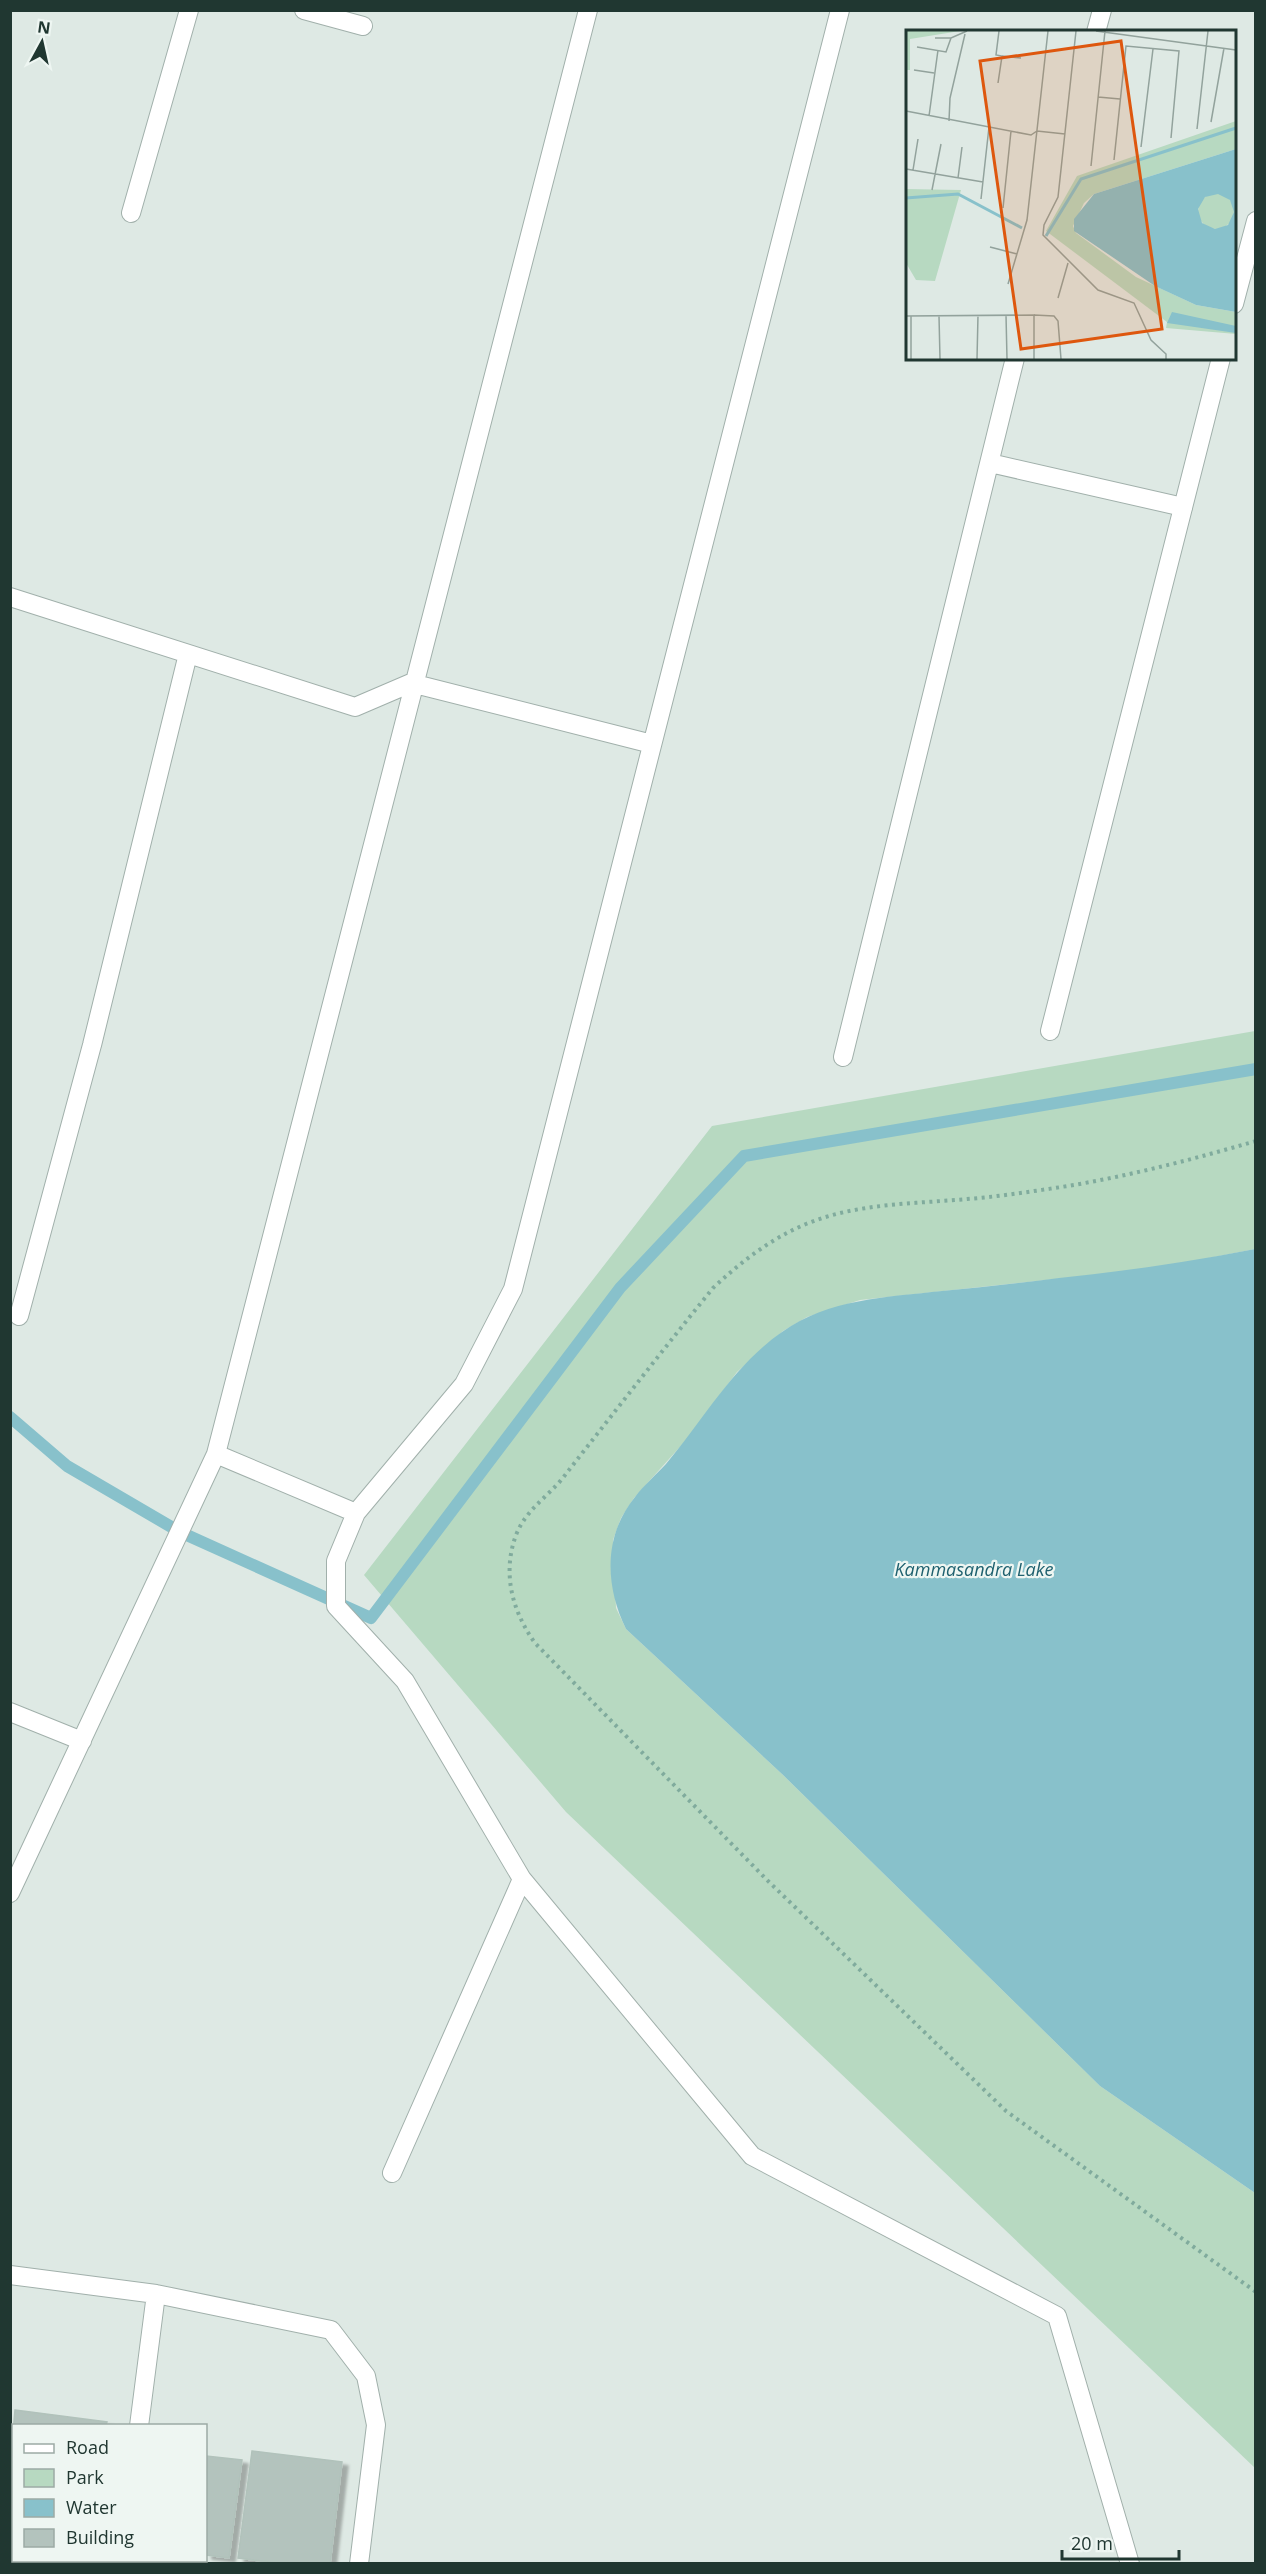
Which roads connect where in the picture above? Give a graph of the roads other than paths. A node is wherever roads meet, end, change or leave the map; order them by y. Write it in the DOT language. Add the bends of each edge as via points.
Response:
graph roads {
  1 [pos="189,10"];
  2 [pos="304,10"];
  3 [pos="588,10"];
  4 [pos="840,10"];
  5 [pos="1102,10"];
  6 [pos="363,26"];
  7 [pos="1097,30"];
  8 [pos="131,213"];
  9 [pos="1256,221"];
  10 [pos="1236,296"];
  11 [pos="1016,360"];
  12 [pos="1220,360"];
  13 [pos="990,463"];
  14 [pos="1183,507"];
  15 [pos="10,597"];
  16 [pos="188,654"];
  17 [pos="414,683"];
  18 [pos="652,744"];
  19 [pos="1050,1031"];
  20 [pos="843,1057"];
  21 [pos="19,1316"];
  22 [pos="216,1455"];
  23 [pos="356,1513"];
  24 [pos="10,1712"];
  25 [pos="82,1741"];
  26 [pos="522,1880"];
  27 [pos="10,1893"];
  28 [pos="392,2172"];
  29 [pos="10,2275"];
  30 [pos="156,2294"];
  31 [pos="139,2424"];
  32 [pos="359,2564"];
  33 [pos="1130,2564"];
  1 -- 8 [label="street"];
  2 -- 6 [label="street"];
  3 -- 17 [label="street"];
  4 -- 18 [label="street"];
  5 -- 7 [label="street"];
  9 -- 10 [label="street"];
  11 -- 13 [label="street"];
  12 -- 14 [label="street"];
  13 -- 14 [label="street"];
  13 -- 20 [label="street"];
  14 -- 19 [label="street"];
  15 -- 16 [label="street"];
  16 -- 17 [label="street" via="355,707"];
  16 -- 21 [label="street" via="92,1045"];
  17 -- 18 [label="street"];
  17 -- 22 [label="street"];
  18 -- 23 [label="street" via="513,1289 464,1384"];
  22 -- 23 [label="street"];
  22 -- 25 [label="street"];
  23 -- 26 [label="street" via="336,1561 336,1605 405,1681"];
  24 -- 25 [label="street"];
  25 -- 27 [label="street"];
  26 -- 28 [label="street"];
  26 -- 33 [label="street" via="752,2156 1057,2316"];
  29 -- 30 [label="street"];
  30 -- 31 [label="street"];
  30 -- 32 [label="street" via="331,2330 366,2376 376,2425"];
}
